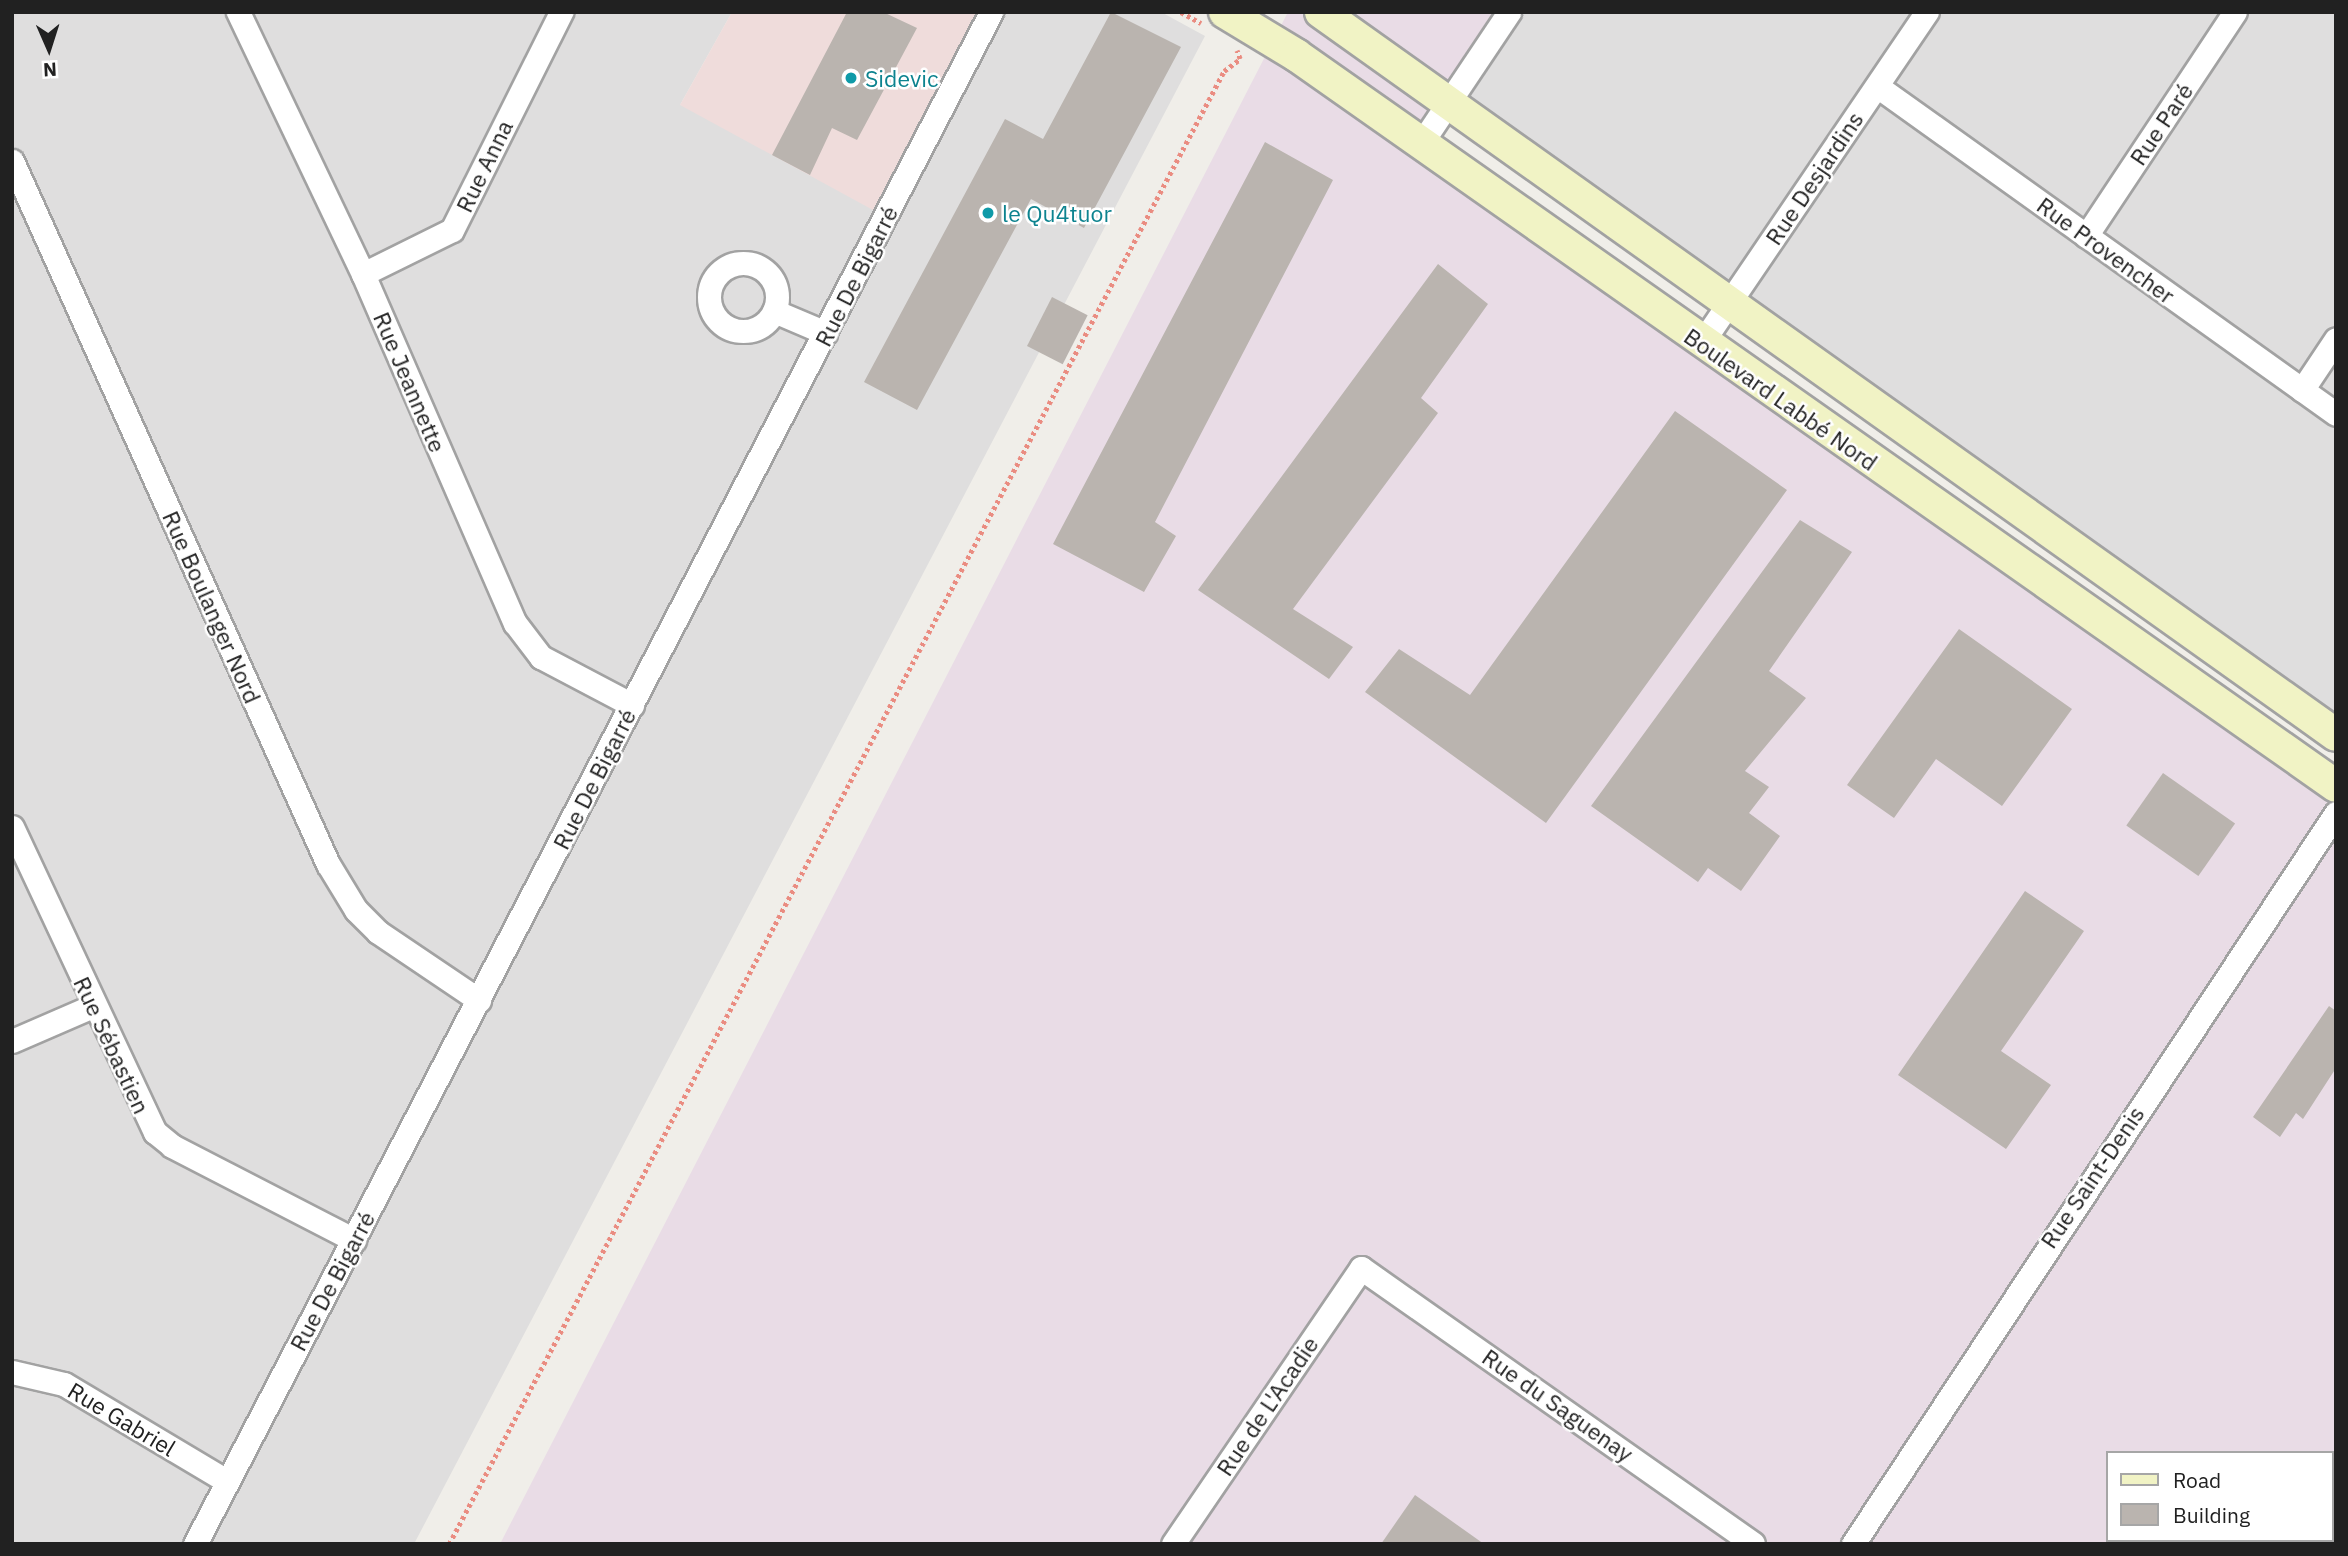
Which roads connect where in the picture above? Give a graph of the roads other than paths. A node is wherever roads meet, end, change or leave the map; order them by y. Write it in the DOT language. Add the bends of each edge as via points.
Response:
graph roads {
  1 [pos="239,12"];
  2 [pos="561,12"];
  3 [pos="991,12"];
  4 [pos="1225,12"];
  5 [pos="1321,12"];
  6 [pos="1510,12"];
  7 [pos="1927,12"];
  8 [pos="2235,12"];
  9 [pos="1877,86"];
  10 [pos="1447,105"];
  11 [pos="1420,145"];
  12 [pos="12,161"];
  13 [pos="2086,236"];
  14 [pos="363,274"];
  15 [pos="1729,302"];
  16 [pos="774,311"];
  17 [pos="826,333"];
  18 [pos="2336,339"];
  19 [pos="1701,344"];
  20 [pos="2302,390"];
  21 [pos="2336,414"];
  22 [pos="632,705"];
  23 [pos="2336,735"];
  24 [pos="2336,786"];
  25 [pos="2336,813"];
  26 [pos="12,827"];
  27 [pos="479,1000"];
  28 [pos="93,1006"];
  29 [pos="12,1041"];
  30 [pos="354,1240"];
  31 [pos="1361,1268"];
  32 [pos="12,1372"];
  33 [pos="227,1481"];
  34 [pos="195,1544"];
  35 [pos="1173,1544"];
  36 [pos="1753,1544"];
  37 [pos="1853,1544"];
  1 -- 14 [label="street, Rue Jeannette"];
  2 -- 14 [label="street, Rue Anna" via="452,230"];
  3 -- 17 [label="street, Rue De Bigarré"];
  4 -- 11 [label="main road, Boulevard Labbé Nord" via="1296,55"];
  5 -- 10 [label="main road"];
  6 -- 10 [label="street"];
  7 -- 9 [label="street, Rue Desjardins"];
  8 -- 13 [label="street, Rue Paré"];
  9 -- 13 [label="street, Rue Provencher"];
  9 -- 15 [label="street, Rue Desjardins"];
  10 -- 11 [label="street"];
  10 -- 15 [label="main road"];
  11 -- 19 [label="main road, Boulevard Labbé Nord"];
  12 -- 27 [label="street, Rue Boulanger Nord" via="328,864 356,910 378,932"];
  13 -- 20 [label="street, Rue Provencher"];
  14 -- 22 [label="street, Rue Jeannette" via="515,623 541,657"];
  15 -- 19 [label="street, Rue Desjardins"];
  15 -- 23 [label="main road"];
  16 -- 17 [label="street"];
  17 -- 22 [label="street, Rue De Bigarré"];
  18 -- 20 [label="street"];
  19 -- 24 [label="main road, Boulevard Labbé Nord"];
  20 -- 21 [label="street, Rue Provencher"];
  22 -- 27 [label="street, Rue De Bigarré"];
  25 -- 37 [label="street, Rue Saint-Denis"];
  26 -- 28 [label="street, Rue Sébastien"];
  27 -- 30 [label="street, Rue De Bigarré"];
  28 -- 29 [label="street"];
  28 -- 30 [label="street, Rue Sébastien" via="155,1132 172,1146"];
  30 -- 33 [label="street, Rue De Bigarré"];
  31 -- 35 [label="street, Rue de L'Acadie"];
  31 -- 36 [label="street, Rue du Saguenay"];
  32 -- 33 [label="street, Rue Gabriel" via="64,1384"];
  33 -- 34 [label="street, Rue De Bigarré"];
}
